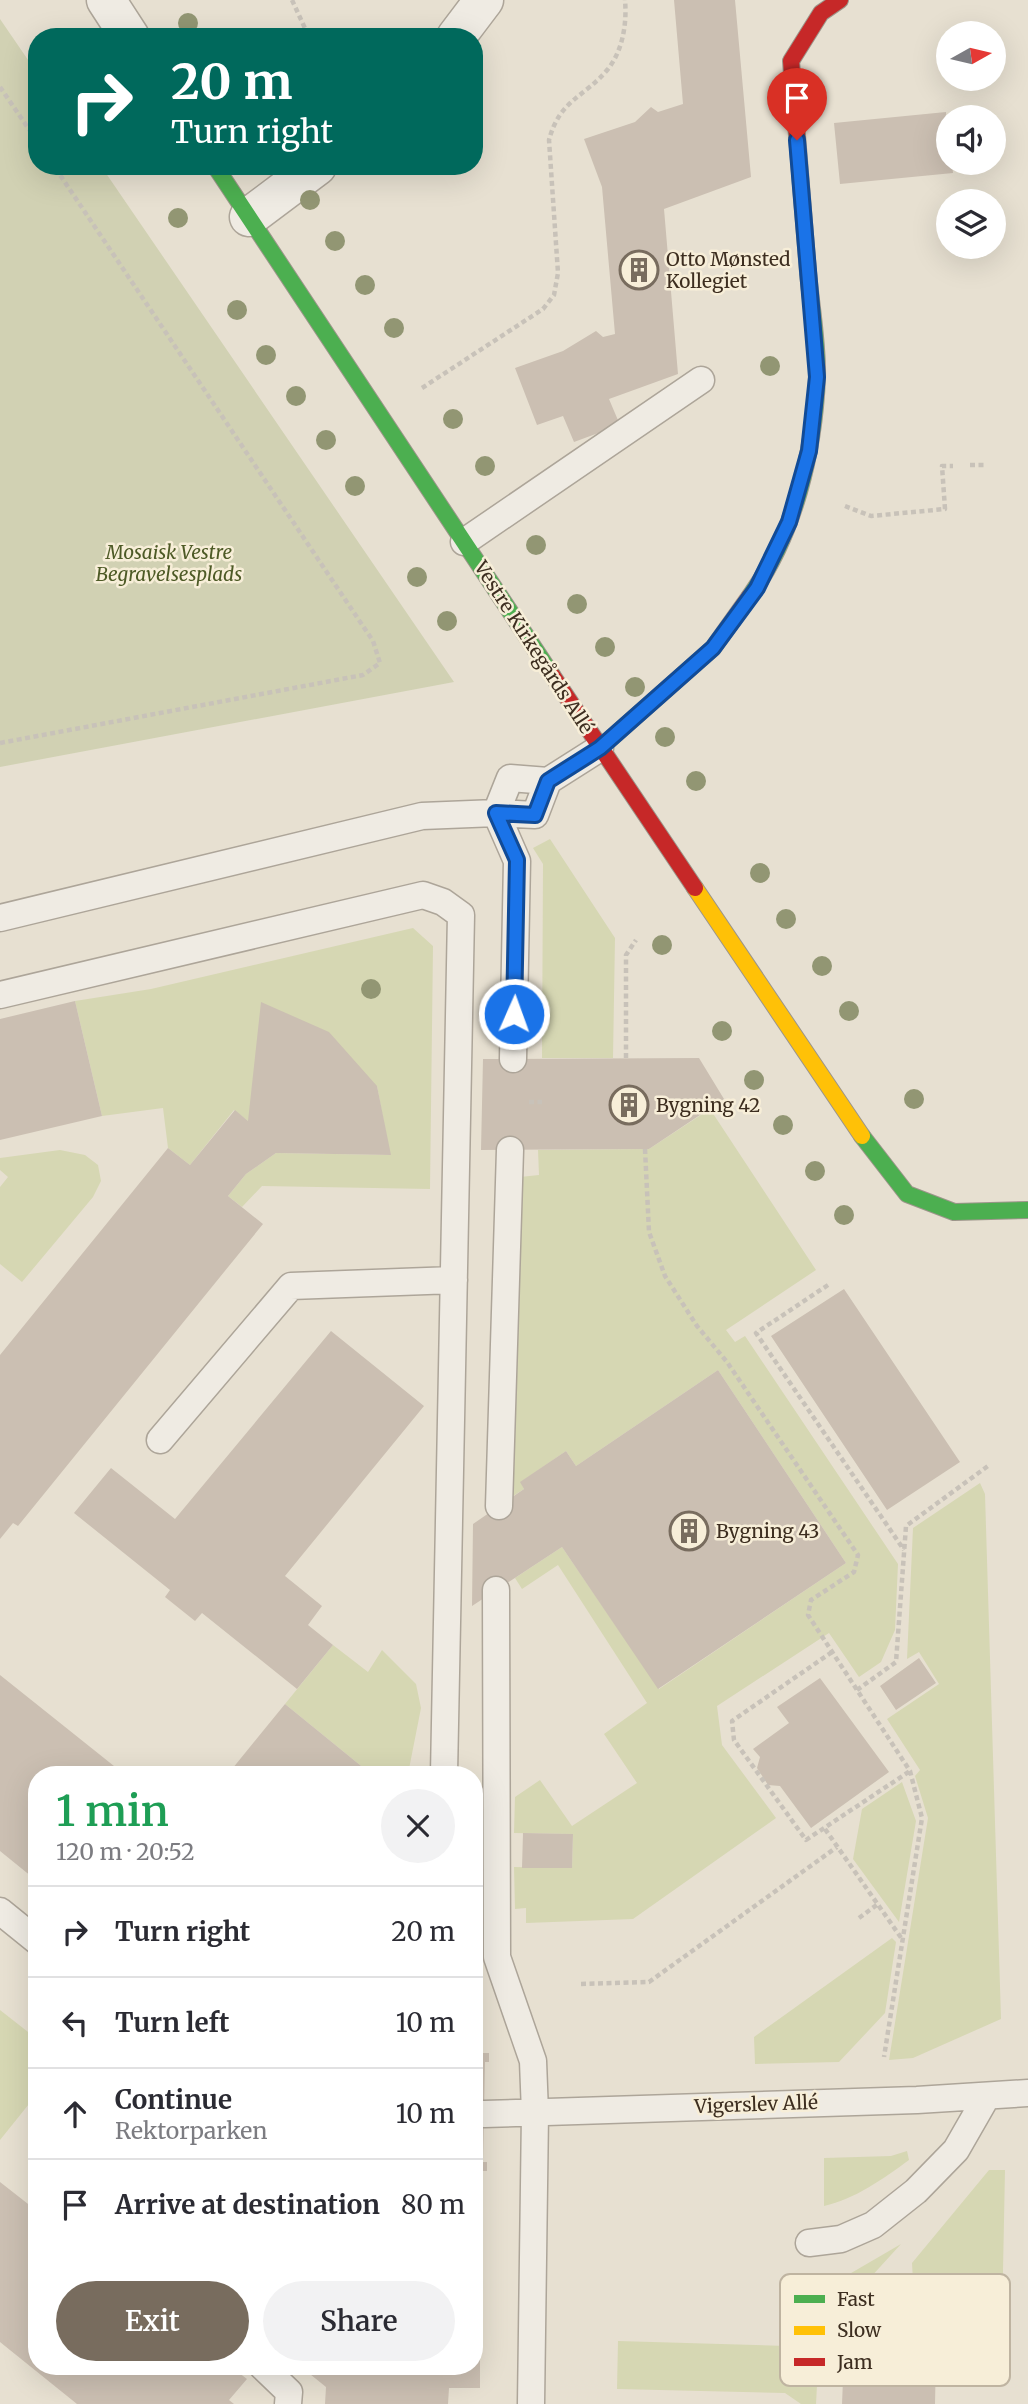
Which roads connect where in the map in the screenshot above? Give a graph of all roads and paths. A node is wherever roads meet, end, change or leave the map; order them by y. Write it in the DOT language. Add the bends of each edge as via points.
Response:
graph roads {
  1 [pos="106,0"];
  2 [pos="292,0"];
  3 [pos="484,0"];
  4 [pos="625,0"];
  5 [pos="840,0"];
  6 [pos="124,28"];
  7 [pos="305,28"];
  8 [pos="463,28"];
  9 [pos="0,87"];
  10 [pos="28,128"];
  11 [pos="60,175"];
  12 [pos="221,175"];
  13 [pos="305,175"];
  14 [pos="249,217"];
  15 [pos="701,380"];
  16 [pos="380,415"];
  17 [pos="987,465"];
  18 [pos="953,466"];
  19 [pos="971,466"];
  20 [pos="799,487"];
  21 [pos="464,542"];
  22 [pos="0,743"];
  23 [pos="600,748"];
  24 [pos="548,781"];
  25 [pos="496,813"];
  26 [pos="0,918"];
  27 [pos="636,940"];
  28 [pos="0,995"];
  29 [pos="626,1058"];
  30 [pos="513,1059"];
  31 [pos="645,1149"];
  32 [pos="510,1150"];
  33 [pos="1028,1210"];
  34 [pos="454,1280"];
  35 [pos="828,1284"];
  36 [pos="160,1440"];
  37 [pos="988,1466"];
  38 [pos="499,1506"];
  39 [pos="904,1550"];
  40 [pos="496,1590"];
  41 [pos="832,1651"];
  42 [pos="857,1690"];
  43 [pos="444,1766"];
  44 [pos="910,1771"];
  45 [pos="825,1829"];
  46 [pos="837,1847"];
  47 [pos="877,1904"];
  48 [pos="0,1912"];
  49 [pos="859,1917"];
  50 [pos="28,1934"];
  51 [pos="902,1939"];
  52 [pos="581,1984"];
  53 [pos="1028,2093"];
  54 [pos="987,2096"];
  55 [pos="877,2099"];
  56 [pos="535,2113"];
  57 [pos="484,2114"];
  58 [pos="809,2243"];
  59 [pos="271,2375"];
  60 [pos="288,2404"];
  61 [pos="531,2404"];
  1 -- 6 [label="street"];
  2 -- 7 [label="path"];
  3 -- 8 [label="street"];
  4 -- 16 [label="path" via="622,41 608,69 568,102 554,120 549,140 558,273 554,295 543,309"];
  5 -- 20 [label="street" via="821,13 791,61 817,377 809,451"];
  9 -- 10 [label="path"];
  11 -- 22 [label="path" via="373,641 380,663 363,675"];
  12 -- 14 [label="street, Vestre Kirkegårds Allé"];
  13 -- 14 [label="street"];
  14 -- 16 [label="street, Vestre Kirkegårds Allé"];
  15 -- 21 [label="lane"];
  16 -- 21 [label="street, Vestre Kirkegårds Allé"];
  17 -- 19 [label="path"];
  18 -- 20 [label="path" via="942,466 945,509 871,516"];
  20 -- 23 [label="street" via="789,522 757,588 713,648"];
  21 -- 23 [label="street, Vestre Kirkegårds Allé"];
  23 -- 24 [label="lane"];
  23 -- 33 [label="street, Vestre Kirkegårds Allé" via="871,1149 907,1194 954,1212"];
  24 -- 25 [label="lane" via="535,815"];
  24 -- 25 [label="lane" via="510,778"];
  25 -- 26 [label="lane" via="422,816"];
  25 -- 30 [label="lane" via="517,860"];
  27 -- 29 [label="path" via="626,955"];
  28 -- 34 [label="lane" via="423,895 443,901 461,915"];
  31 -- 41 [label="path" via="649,1232 665,1276 858,1555 855,1572 811,1600 808,1615"];
  32 -- 38 [label="lane"];
  34 -- 36 [label="lane" via="291,1286"];
  34 -- 43 [label="lane"];
  35 -- 39 [label="path" via="756,1332"];
  37 -- 39 [label="path" via="906,1525"];
  39 -- 42 [label="path" via="896,1662"];
  40 -- 56 [label="lane" via="497,1957 533,2061"];
  41 -- 42 [label="path"];
  41 -- 45 [label="path" via="732,1721 734,1740 806,1840"];
  42 -- 44 [label="path"];
  44 -- 45 [label="path"];
  44 -- 51 [label="path" via="922,1818"];
  45 -- 46 [label="path"];
  46 -- 47 [label="path"];
  46 -- 52 [label="path" via="649,1982"];
  47 -- 49 [label="path"];
  47 -- 51 [label="path"];
  48 -- 50 [label="lane"];
  51 -- 55 [label="path"];
  53 -- 54 [label="lane, Vigerslev Allé"];
  54 -- 55 [label="lane, Vigerslev Allé"];
  54 -- 58 [label="lane" via="956,2150 916,2191 873,2225 841,2239"];
  55 -- 56 [label="lane, Vigerslev Allé"];
  56 -- 57 [label="lane, Vigerslev Allé"];
  56 -- 61 [label="lane"];
  59 -- 60 [label="lane" via="289,2392"];
}
